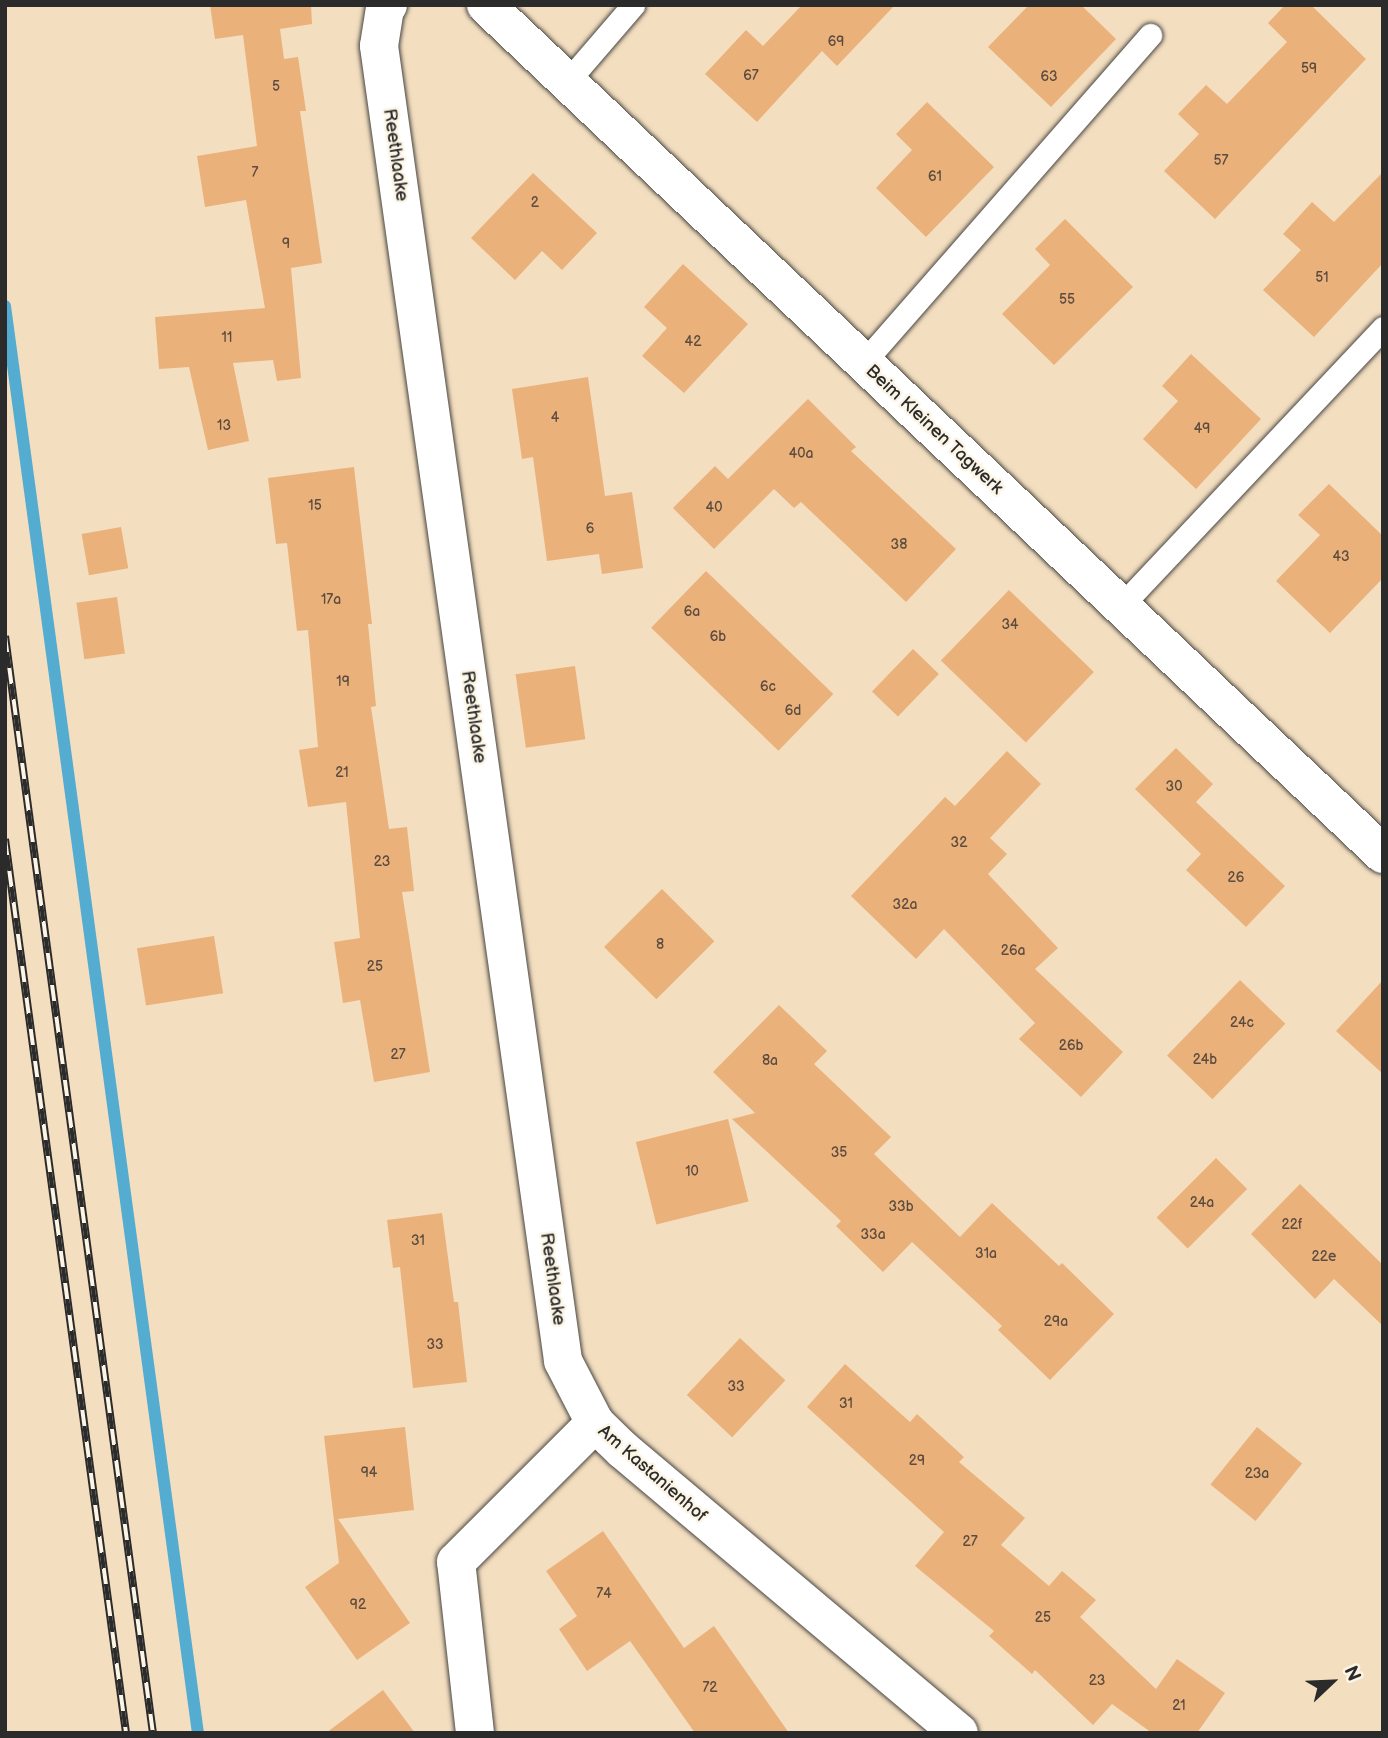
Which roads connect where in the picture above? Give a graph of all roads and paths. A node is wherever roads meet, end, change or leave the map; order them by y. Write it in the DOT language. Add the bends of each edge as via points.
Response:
graph roads {
  1 [pos="388,5"];
  2 [pos="486,5"];
  3 [pos="633,5"];
  4 [pos="1150,35"];
  5 [pos="566,83"];
  6 [pos="1383,328"];
  7 [pos="863,363"];
  8 [pos="1121,606"];
  9 [pos="1383,854"];
  10 [pos="595,1423"];
  11 [pos="475,1733"];
  12 [pos="959,1733"];
  1 -- 10 [label="street, Reethlaake" via="379,46 563,1361"];
  2 -- 5 [label="street, Beim Kleinen Tagwerk"];
  3 -- 5 [label="lane"];
  4 -- 7 [label="lane"];
  5 -- 7 [label="street, Beim Kleinen Tagwerk"];
  6 -- 8 [label="lane"];
  7 -- 8 [label="street, Beim Kleinen Tagwerk"];
  8 -- 9 [label="street, Beim Kleinen Tagwerk"];
  10 -- 11 [label="street, Am Kastanienhof" via="456,1562"];
  10 -- 12 [label="street, Am Kastanienhof"];
}
